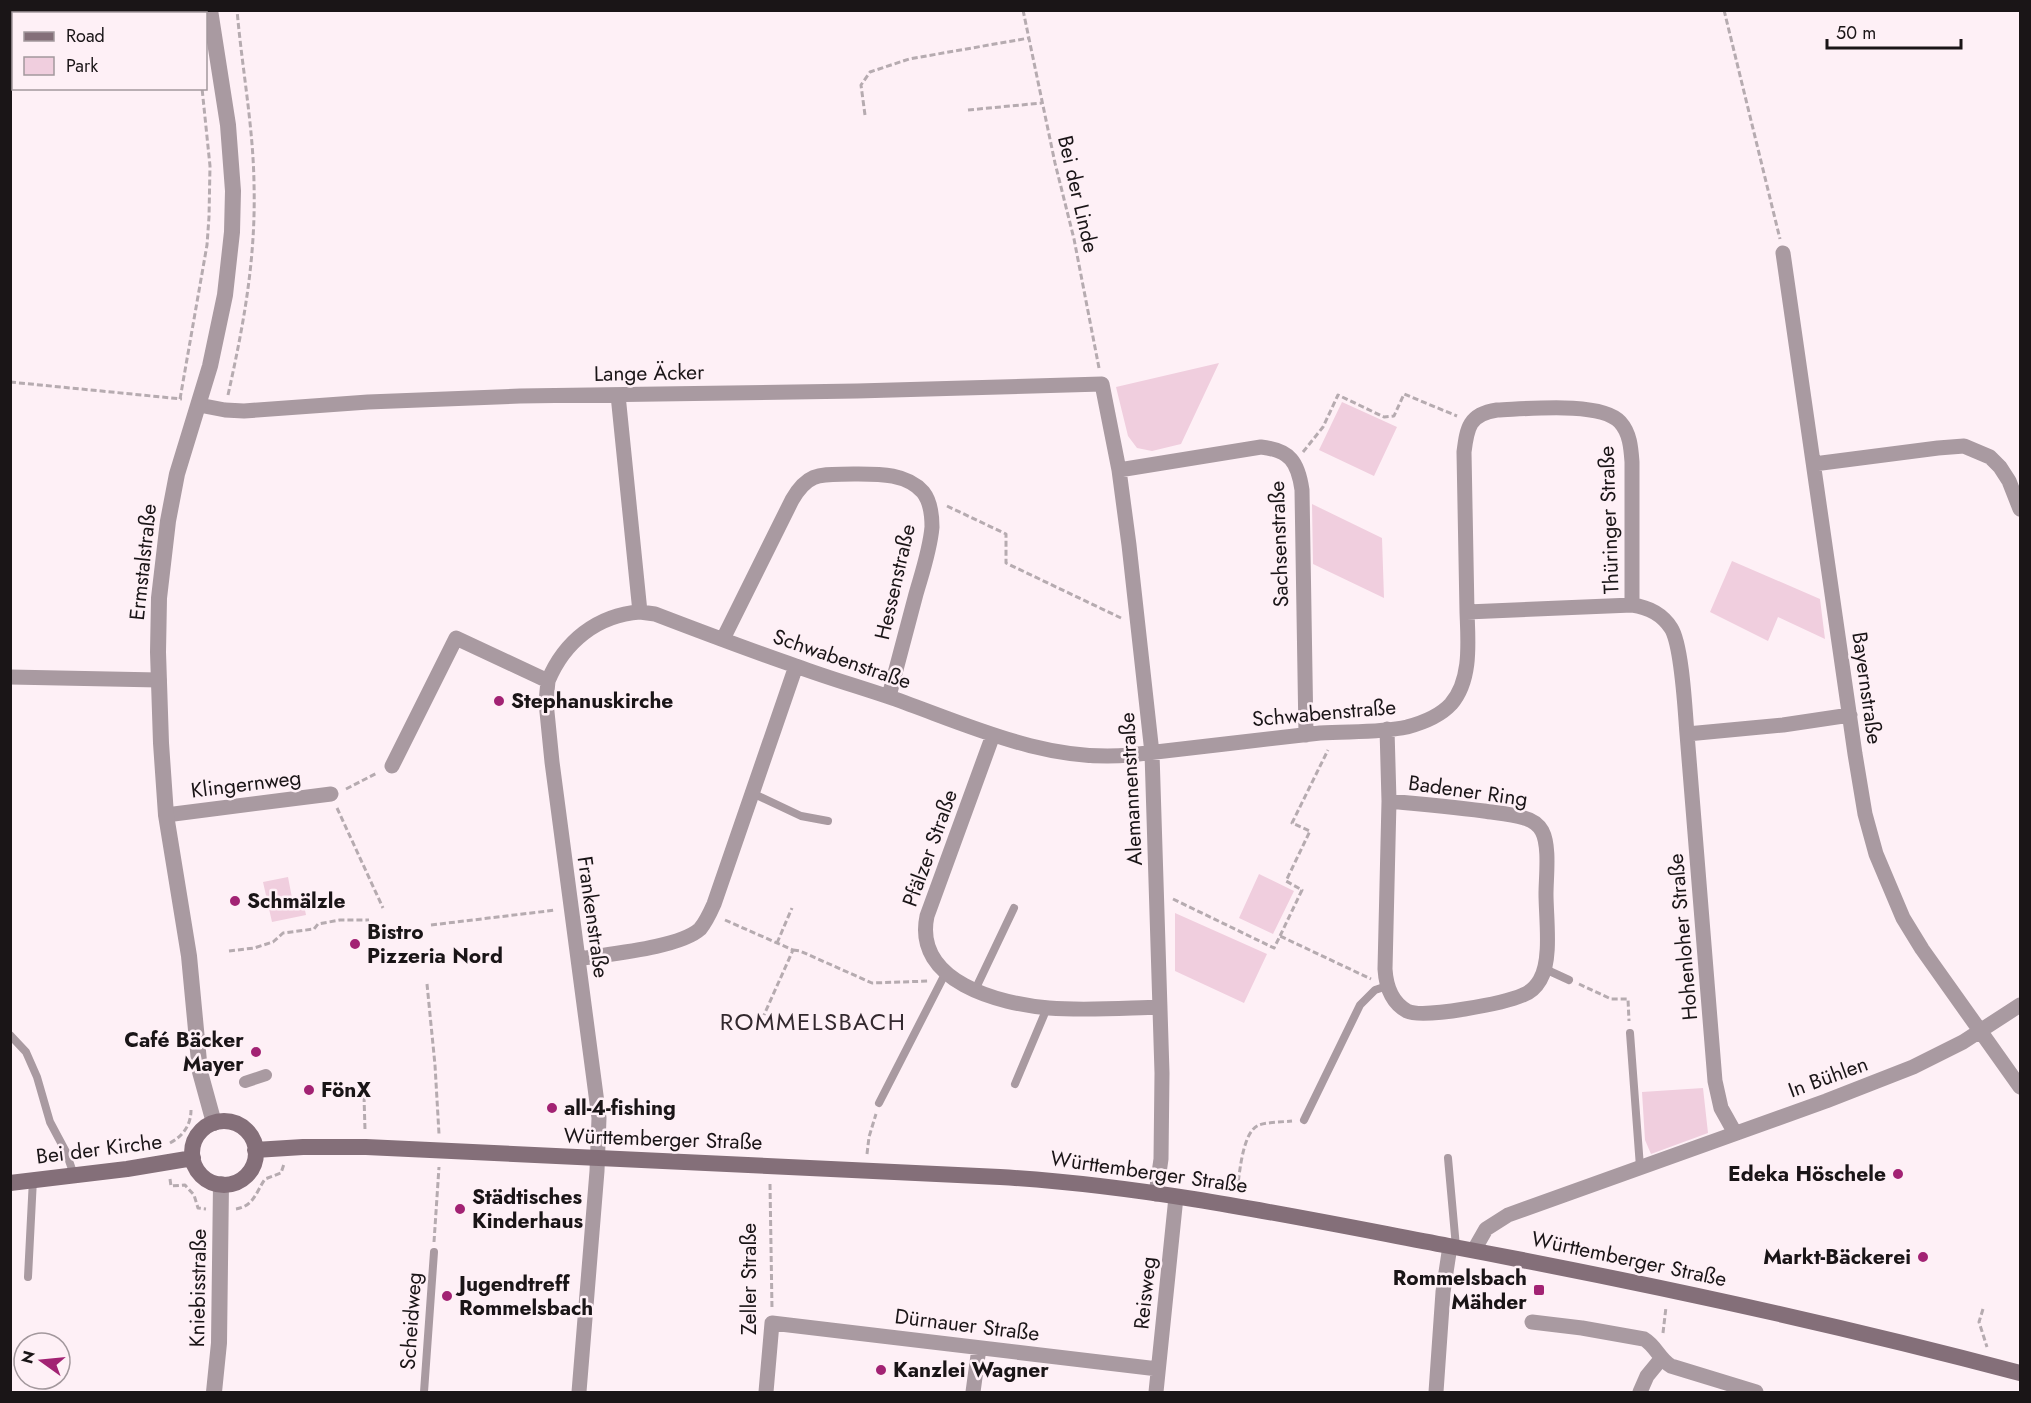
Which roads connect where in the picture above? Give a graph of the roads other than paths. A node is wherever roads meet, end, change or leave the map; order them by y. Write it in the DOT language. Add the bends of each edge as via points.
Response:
graph roads {
  1 [pos="210,10"];
  2 [pos="1783,253"];
  3 [pos="1102,384"];
  4 [pos="618,395"];
  5 [pos="200,403"];
  6 [pos="1814,464"];
  7 [pos="1119,470"];
  8 [pos="2020,509"];
  9 [pos="1632,605"];
  10 [pos="640,612"];
  11 [pos="1467,612"];
  12 [pos="723,639"];
  13 [pos="796,666"];
  14 [pos="10,677"];
  15 [pos="159,680"];
  16 [pos="548,681"];
  17 [pos="888,696"];
  18 [pos="1850,716"];
  19 [pos="1387,729"];
  20 [pos="1687,734"];
  21 [pos="993,735"];
  22 [pos="1306,735"];
  23 [pos="1152,753"];
  24 [pos="393,766"];
  25 [pos="752,793"];
  26 [pos="331,794"];
  27 [pos="1389,801"];
  28 [pos="166,815"];
  29 [pos="828,821"];
  30 [pos="1014,908"];
  31 [pos="578,959"];
  32 [pos="1545,969"];
  33 [pos="942,980"];
  34 [pos="1569,980"];
  35 [pos="1387,986"];
  36 [pos="975,990"];
  37 [pos="2020,1005"];
  38 [pos="1160,1007"];
  39 [pos="1047,1008"];
  40 [pos="1979,1032"];
  41 [pos="1630,1033"];
  42 [pos="10,1035"];
  43 [pos="266,1075"];
  44 [pos="245,1082"];
  45 [pos="1015,1084"];
  46 [pos="2020,1088"];
  47 [pos="879,1103"];
  48 [pos="1304,1120"];
  49 [pos="214,1123"];
  50 [pos="1735,1133"];
  51 [pos="255,1150"];
  52 [pos="193,1158"];
  53 [pos="597,1158"];
  54 [pos="1448,1158"];
  55 [pos="1640,1167"];
  56 [pos="74,1175"];
  57 [pos="33,1179"];
  58 [pos="10,1183"];
  59 [pos="221,1184"];
  60 [pos="1156,1194"];
  61 [pos="1176,1197"];
  62 [pos="1453,1246"];
  63 [pos="1474,1250"];
  64 [pos="434,1252"];
  65 [pos="28,1277"];
  66 [pos="1532,1322"];
  67 [pos="772,1323"];
  68 [pos="979,1348"];
  69 [pos="1660,1359"];
  70 [pos="1158,1369"];
  71 [pos="2020,1373"];
  72 [pos="214,1392"];
  73 [pos="424,1392"];
  74 [pos="579,1392"];
  75 [pos="766,1392"];
  76 [pos="973,1392"];
  77 [pos="1156,1392"];
  78 [pos="1436,1392"];
  79 [pos="1640,1392"];
  80 [pos="1756,1392"];
  1 -- 5 [label="street, Ermstalstraße" via="228,124 233,211 225,296"];
  2 -- 6 [label="street, Bayernstraße"];
  3 -- 4 [label="street, Lange Äcker"];
  3 -- 7 [label="street, Alemannenstraße"];
  4 -- 5 [label="street, Lange Äcker" via="420,400 252,410 225,410"];
  4 -- 10 [label="street"];
  5 -- 15 [label="street, Ermstalstraße" via="177,474 163,546"];
  6 -- 8 [label="street" via="1964,446 2000,467"];
  6 -- 18 [label="street, Bayernstraße"];
  7 -- 22 [label="street, Sachsenstraße" via="1261,447 1293,460 1302,490"];
  7 -- 23 [label="street, Alemannenstraße"];
  9 -- 11 [label="street"];
  9 -- 11 [label="street, Thüringer Straße" via="1632,462 1631,446 1621,423 1603,412 1578,409 1497,410 1485,411 1473,419 1466,433"];
  9 -- 20 [label="street" via="1659,615 1674,634"];
  10 -- 12 [label="street, Schwabenstraße"];
  10 -- 16 [label="street, Frankenstraße" via="620,614 595,625 562,654"];
  11 -- 19 [label="street, Schwabenstraße" via="1466,668 1458,696 1430,719"];
  12 -- 13 [label="street, Schwabenstraße"];
  12 -- 17 [label="street, Hessenstraße" via="792,500 806,480 824,475 883,475 906,480 926,497 932,515 929,544"];
  13 -- 17 [label="street, Schwabenstraße"];
  13 -- 25 [label="street"];
  14 -- 15 [label="street"];
  15 -- 28 [label="street, Ermstalstraße"];
  16 -- 24 [label="street" via="456,639"];
  16 -- 31 [label="street, Frankenstraße" via="547,716"];
  17 -- 21 [label="street, Schwabenstraße"];
  18 -- 20 [label="street"];
  18 -- 40 [label="street, Bayernstraße" via="1865,814 1889,887 1911,933"];
  19 -- 22 [label="street, Schwabenstraße"];
  19 -- 27 [label="street, Badener Ring"];
  20 -- 50 [label="street, Hohenloher Straße" via="1715,1081 1721,1108"];
  21 -- 23 [label="street, Schwabenstraße" via="1064,753 1114,757"];
  21 -- 33 [label="street, Pfälzer Straße" via="924,928 927,947"];
  22 -- 23 [label="street, Schwabenstraße"];
  23 -- 38 [label="street, Alemannenstraße"];
  25 -- 29 [label="lane" via="792,813"];
  25 -- 31 [label="street" via="710,913 699,929 682,939"];
  26 -- 28 [label="street, Klingernweg"];
  27 -- 32 [label="street, Badener Ring" via="1515,816 1537,824 1545,845"];
  27 -- 35 [label="street, Badener Ring"];
  28 -- 49 [label="street, Ermstalstraße" via="189,956 200,1072"];
  30 -- 36 [label="lane"];
  31 -- 53 [label="street, Frankenstraße" via="599,1118"];
  32 -- 34 [label="lane"];
  32 -- 35 [label="street" via="1537,985 1516,998 1430,1014 1407,1011"];
  33 -- 36 [label="street, Pfälzer Straße"];
  33 -- 47 [label="lane"];
  35 -- 48 [label="lane" via="1375,990 1360,1005"];
  36 -- 39 [label="street, Pfälzer Straße"];
  37 -- 40 [label="street, In Bühlen"];
  38 -- 39 [label="street, Pfälzer Straße"];
  38 -- 60 [label="street, Alemannenstraße" via="1162,1141"];
  39 -- 45 [label="lane"];
  40 -- 46 [label="street, Bayernstraße"];
  40 -- 50 [label="street, In Bühlen" via="1913,1067"];
  41 -- 55 [label="lane"];
  42 -- 56 [label="lane" via="26,1052 50,1122"];
  43 -- 44 [label="street"];
  49 -- 51 [label="main road" via="237,1124 250,1135"];
  49 -- 52 [label="main road" via="197,1136"];
  50 -- 55 [label="street, In Bühlen"];
  51 -- 53 [label="main road, Württemberger Straße" via="366,1147"];
  51 -- 59 [label="main road" via="254,1164 246,1176 234,1183"];
  52 -- 56 [label="main road, Bei der Kirche"];
  52 -- 59 [label="main road" via="202,1176"];
  53 -- 60 [label="main road, Württemberger Straße" via="1048,1180"];
  53 -- 74 [label="street, Frankenstraße"];
  54 -- 62 [label="lane"];
  55 -- 63 [label="street, In Bühlen" via="1508,1215 1486,1229"];
  56 -- 57 [label="main road, Bei der Kirche"];
  57 -- 58 [label="main road, Bei der Kirche"];
  57 -- 65 [label="lane"];
  59 -- 72 [label="street, Kniebisstraße" via="219,1361"];
  60 -- 61 [label="main road, Württemberger Straße"];
  61 -- 62 [label="main road, Württemberger Straße"];
  61 -- 70 [label="street, Reisweg"];
  62 -- 63 [label="main road, Württemberger Straße"];
  62 -- 78 [label="street" via="1443,1292"];
  63 -- 71 [label="main road, Württemberger Straße" via="1667,1289"];
  64 -- 73 [label="lane, Scheidweg"];
  66 -- 69 [label="street" via="1644,1339"];
  67 -- 68 [label="street, Dürnauer Straße"];
  67 -- 75 [label="street, Zeller Straße"];
  68 -- 70 [label="street, Dürnauer Straße"];
  68 -- 76 [label="street"];
  69 -- 79 [label="street"];
  69 -- 80 [label="street" via="1671,1366"];
  70 -- 77 [label="street, Reisweg"];
}
